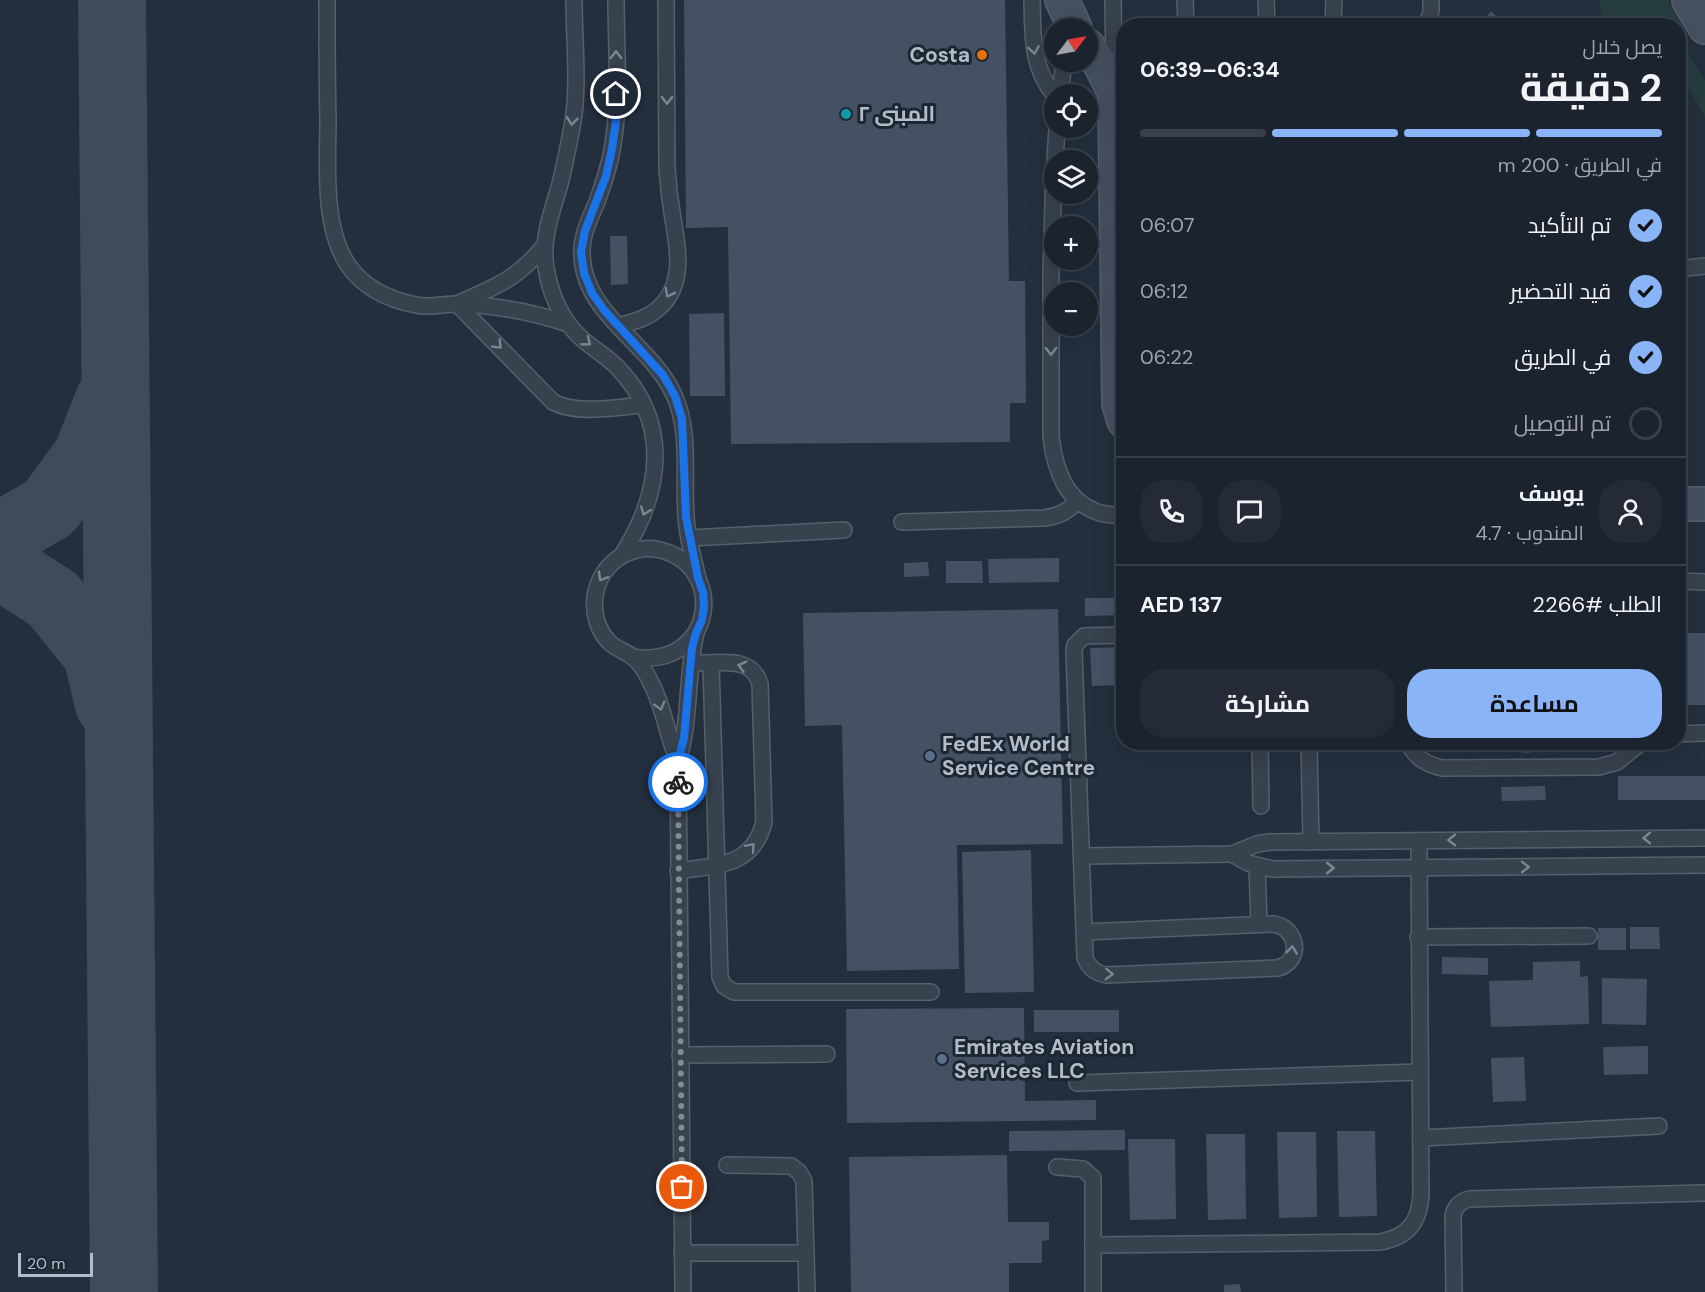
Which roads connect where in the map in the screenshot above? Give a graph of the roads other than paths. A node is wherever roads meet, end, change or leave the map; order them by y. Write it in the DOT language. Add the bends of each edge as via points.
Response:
graph roads {
  1 [pos="327,0"];
  2 [pos="574,0"];
  3 [pos="616,0"];
  4 [pos="666,0"];
  5 [pos="1032,0"];
  6 [pos="1113,0"];
  7 [pos="1185,0"];
  8 [pos="1266,0"];
  9 [pos="1334,0"];
  10 [pos="1431,0"];
  11 [pos="1689,0"];
  12 [pos="1186,18"];
  13 [pos="1267,18"];
  14 [pos="1333,18"];
  15 [pos="1429,18"];
  16 [pos="1705,27"];
  17 [pos="1098,61"];
  18 [pos="1047,84"];
  19 [pos="1114,93"];
  20 [pos="1053,204"];
  21 [pos="1116,217"];
  22 [pos="544,246"];
  23 [pos="1705,266"];
  24 [pos="1686,268"];
  25 [pos="457,304"];
  26 [pos="568,324"];
  27 [pos="618,326"];
  28 [pos="644,405"];
  29 [pos="1078,501"];
  30 [pos="1686,504"];
  31 [pos="1705,504"];
  32 [pos="1116,515"];
  33 [pos="902,522"];
  34 [pos="844,530"];
  35 [pos="689,538"];
  36 [pos="622,555"];
  37 [pos="698,578"];
  38 [pos="1686,581"];
  39 [pos="1705,582"];
  40 [pos="696,633"];
  41 [pos="1116,635"];
  42 [pos="632,657"];
  43 [pos="690,663"];
  44 [pos="711,663"];
  45 [pos="1705,733"];
  46 [pos="1686,734"];
  47 [pos="1260,750"];
  48 [pos="1309,750"];
  49 [pos="1412,750"];
  50 [pos="1632,750"];
  51 [pos="678,761"];
  52 [pos="1261,806"];
  53 [pos="1705,838"];
  54 [pos="1419,841"];
  55 [pos="1311,842"];
  56 [pos="1232,854"];
  57 [pos="1082,856"];
  58 [pos="717,865"];
  59 [pos="1705,865"];
  60 [pos="1257,866"];
  61 [pos="1419,867"];
  62 [pos="678,871"];
  63 [pos="1259,924"];
  64 [pos="1084,932"];
  65 [pos="1589,936"];
  66 [pos="1418,937"];
  67 [pos="931,992"];
  68 [pos="827,1054"];
  69 [pos="680,1055"];
  70 [pos="1420,1072"];
  71 [pos="1077,1083"];
  72 [pos="1659,1126"];
  73 [pos="1420,1138"];
  74 [pos="727,1165"];
  75 [pos="1057,1167"];
  76 [pos="1705,1193"];
  77 [pos="1093,1245"];
  78 [pos="682,1253"];
  79 [pos="806,1253"];
  80 [pos="683,1292"];
  81 [pos="807,1292"];
  82 [pos="1093,1292"];
  83 [pos="1454,1292"];
  1 -- 25 [label="lane" via="328,175 336,240 348,265 368,286 392,300 420,306"];
  2 -- 22 [label="lane, one-way" via="573,118"];
  27 -- 3 [label="lane, one-way" via="592,293 581,252 606,176 615,130"];
  4 -- 27 [label="lane, one-way" via="667,168 678,269 661,306"];
  5 -- 18 [label="lane, one-way" via="1032,42"];
  6 -- 19 [label="lane"];
  7 -- 12 [label="lane"];
  8 -- 13 [label="lane"];
  9 -- 14 [label="lane"];
  10 -- 15 [label="lane"];
  11 -- 16 [label="street"];
  17 -- 19 [label="street"];
  19 -- 21 [label="street"];
  20 -- 29 [label="lane, one-way" via="1051,437 1062,483"];
  22 -- 25 [label="lane" via="515,276"];
  22 -- 26 [label="lane" via="550,288"];
  23 -- 24 [label="lane"];
  25 -- 26 [label="lane" via="512,309"];
  25 -- 28 [label="lane, one-way" via="553,402 576,409"];
  26 -- 28 [label="lane, one-way" via="616,366"];
  27 -- 35 [label="lane" via="658,368 675,396 682,419"];
  28 -- 36 [label="lane, one-way" via="654,441 654,479 646,512"];
  29 -- 32 [label="lane" via="1099,513"];
  29 -- 33 [label="lane" via="1058,516 1045,518"];
  30 -- 31 [label="street"];
  34 -- 35 [label="lane"];
  35 -- 37 [label="lane"];
  36 -- 37 [label="lane" via="651,548 665,551 689,566"];
  36 -- 42 [label="lane, one-way" via="602,574 596,588 595,616 609,641"];
  37 -- 40 [label="lane" via="704,606"];
  38 -- 39 [label="lane"];
  40 -- 42 [label="lane" via="675,653 654,658"];
  40 -- 43 [label="lane"];
  41 -- 57 [label="lane" via="1084,636 1075,645"];
  42 -- 51 [label="lane, one-way" via="659,699"];
  43 -- 44 [label="lane"];
  43 -- 51 [label="lane" via="684,738"];
  44 -- 58 [label="lane"];
  58 -- 44 [label="lane, one-way" via="742,857 756,842 764,822 760,684 758,676 745,665"];
  45 -- 46 [label="lane"];
  47 -- 52 [label="lane"];
  48 -- 55 [label="lane"];
  49 -- 50 [label="lane" via="1428,765 1442,768 1599,767 1617,762"];
  51 -- 62 [label="lane"];
  53 -- 54 [label="lane, one-way"];
  54 -- 55 [label="lane"];
  54 -- 61 [label="lane"];
  55 -- 56 [label="lane" via="1257,844"];
  56 -- 57 [label="lane"];
  56 -- 60 [label="lane"];
  57 -- 64 [label="lane"];
  58 -- 62 [label="lane"];
  58 -- 67 [label="lane" via="720,977 728,990"];
  61 -- 59 [label="lane, one-way"];
  60 -- 61 [label="lane, one-way"];
  60 -- 63 [label="lane"];
  61 -- 66 [label="lane"];
  62 -- 69 [label="lane"];
  63 -- 64 [label="lane"];
  64 -- 63 [label="lane, one-way" via="1085,958 1098,974 1278,968 1287,964 1294,953 1290,932 1280,924"];
  65 -- 66 [label="lane"];
  66 -- 70 [label="lane"];
  68 -- 69 [label="lane"];
  69 -- 78 [label="lane"];
  70 -- 71 [label="lane"];
  70 -- 73 [label="lane"];
  72 -- 73 [label="lane"];
  73 -- 77 [label="lane" via="1419,1211 1411,1227 1391,1240"];
  74 -- 79 [label="lane" via="781,1165 799,1172 806,1191"];
  75 -- 77 [label="lane" via="1083,1169 1092,1178"];
  76 -- 83 [label="lane" via="1461,1202 1453,1215"];
  77 -- 82 [label="lane"];
  78 -- 79 [label="lane"];
  78 -- 80 [label="lane"];
  79 -- 81 [label="lane"];
}
